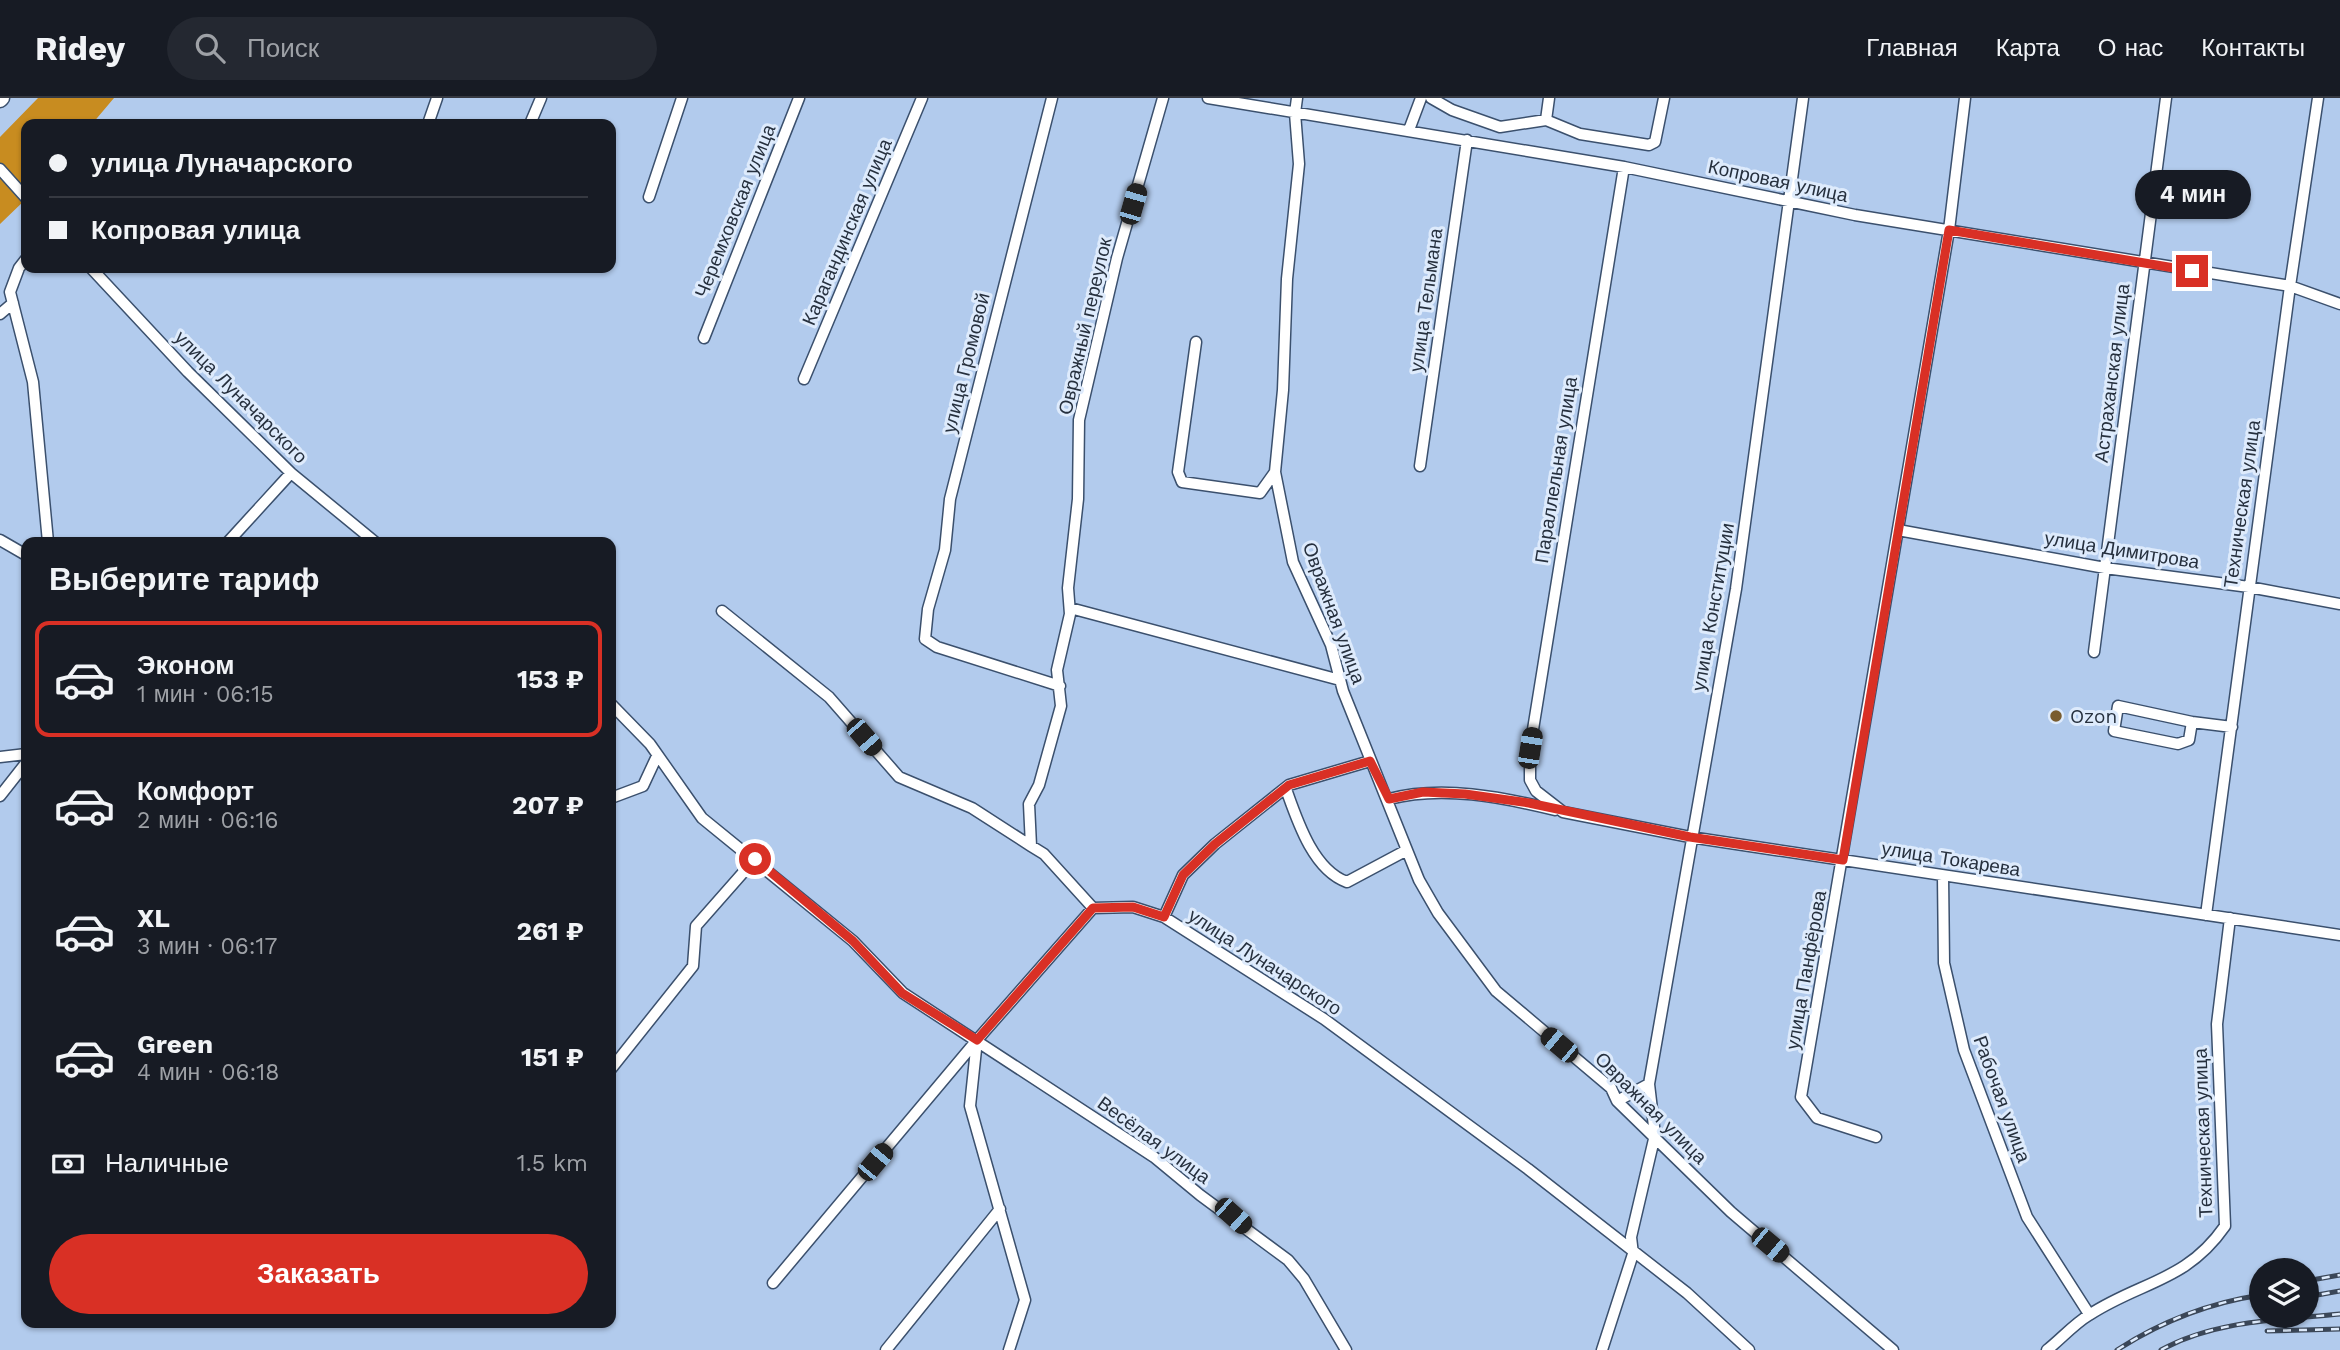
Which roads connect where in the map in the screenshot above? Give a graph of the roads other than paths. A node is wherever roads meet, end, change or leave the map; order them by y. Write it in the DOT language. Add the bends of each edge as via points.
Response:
graph roads {
  1 [pos="437,98"];
  2 [pos="541,98"];
  3 [pos="682,98"];
  4 [pos="799,98"];
  5 [pos="922,98"];
  6 [pos="1052,98"];
  7 [pos="1163,98"];
  8 [pos="1208,98"];
  9 [pos="1297,98"];
  10 [pos="1421,98"];
  11 [pos="1431,98"];
  12 [pos="1549,98"];
  13 [pos="1664,98"];
  14 [pos="1803,98"];
  15 [pos="1965,98"];
  16 [pos="2166,98"];
  17 [pos="2318,98"];
  18 [pos="1295,113"];
  19 [pos="430,119"];
  20 [pos="532,119"];
  21 [pos="1546,120"];
  22 [pos="1409,130"];
  23 [pos="1467,140"];
  24 [pos="1624,167"];
  25 [pos="0,169"];
  26 [pos="21,192"];
  27 [pos="649,197"];
  28 [pos="1791,200"];
  29 [pos="1949,230"];
  30 [pos="2143,263"];
  31 [pos="21,265"];
  32 [pos="96,273"];
  33 [pos="2290,286"];
  34 [pos="12,303"];
  35 [pos="2340,304"];
  36 [pos="0,314"];
  37 [pos="704,338"];
  38 [pos="1196,342"];
  39 [pos="804,379"];
  40 [pos="1420,466"];
  41 [pos="291,472"];
  42 [pos="1275,472"];
  43 [pos="1898,530"];
  44 [pos="48,537"];
  45 [pos="232,537"];
  46 [pos="369,537"];
  47 [pos="0,540"];
  48 [pos="21,552"];
  49 [pos="2105,568"];
  50 [pos="2249,587"];
  51 [pos="2340,604"];
  52 [pos="722,611"];
  53 [pos="1070,611"];
  54 [pos="2094,652"];
  55 [pos="1340,680"];
  56 [pos="1060,686"];
  57 [pos="616,709"];
  58 [pos="2192,722"];
  59 [pos="2232,727"];
  60 [pos="657,755"];
  61 [pos="1370,761"];
  62 [pos="21,769"];
  63 [pos="1530,780"];
  64 [pos="1286,789"];
  65 [pos="0,796"];
  66 [pos="616,796"];
  67 [pos="1389,799"];
  68 [pos="1563,812"];
  69 [pos="1690,837"];
  70 [pos="1031,846"];
  71 [pos="1408,850"];
  72 [pos="755,859"];
  73 [pos="1843,860"];
  74 [pos="1943,876"];
  75 [pos="1093,908"];
  76 [pos="2206,915"];
  77 [pos="1164,917"];
  78 [pos="2230,918"];
  79 [pos="2340,935"];
  80 [pos="977,1040"];
  81 [pos="616,1063"];
  82 [pos="1649,1084"];
  83 [pos="1618,1101"];
  84 [pos="1655,1135"];
  85 [pos="1876,1137"];
  86 [pos="1000,1209"];
  87 [pos="1633,1254"];
  88 [pos="773,1283"];
  89 [pos="2090,1314"];
  90 [pos="886,1350"];
  91 [pos="1009,1350"];
  92 [pos="1346,1350"];
  93 [pos="1602,1350"];
  94 [pos="1749,1350"];
  95 [pos="1893,1350"];
  96 [pos="2047,1350"];
  1 -- 19 [label="street"];
  2 -- 20 [label="street"];
  3 -- 27 [label="street"];
  4 -- 37 [label="street, Черемховская улица"];
  5 -- 39 [label="street, Карагандинская улица"];
  6 -- 56 [label="street, улица Громовой" via="950,499 925,639 937,647"];
  7 -- 53 [label="street, Овражный переулок" via="1117,258 1079,419"];
  8 -- 18 [label="street, Копровая улица"];
  9 -- 18 [label="street"];
  10 -- 22 [label="street"];
  11 -- 21 [label="street" via="1500,127"];
  12 -- 21 [label="street"];
  13 -- 21 [label="street" via="1655,142 1649,145 1580,134"];
  14 -- 28 [label="street, улица Конституции"];
  15 -- 29 [label="street, улица Панфёрова"];
  16 -- 30 [label="street, Астраханская улица"];
  17 -- 33 [label="street, Техническая улица"];
  18 -- 22 [label="street, Копровая улица"];
  18 -- 42 [label="street, Овражная улица" via="1299,163"];
  22 -- 23 [label="street, Копровая улица"];
  23 -- 24 [label="street, Копровая улица"];
  23 -- 40 [label="street, улица Тельмана"];
  24 -- 28 [label="street, Копровая улица"];
  24 -- 63 [label="street, Параллельная улица" via="1560,549 1530,748"];
  25 -- 26 [label="street"];
  28 -- 29 [label="street, Копровая улица"];
  28 -- 69 [label="street, улица Конституции" via="1736,589"];
  29 -- 30 [label="street, Копровая улица"];
  29 -- 43 [label="street, улица Панфёрова"];
  30 -- 33 [label="street, Копровая улица"];
  30 -- 49 [label="street, Астраханская улица"];
  31 -- 34 [label="street" via="12,286"];
  32 -- 41 [label="street, улица Луначарского"];
  33 -- 35 [label="street, Копровая улица"];
  33 -- 50 [label="street, Техническая улица"];
  34 -- 36 [label="street"];
  34 -- 44 [label="street" via="33,382"];
  38 -- 42 [label="street" via="1178,472 1182,482 1260,493"];
  41 -- 45 [label="street"];
  41 -- 46 [label="street, улица Луначарского"];
  42 -- 55 [label="street, Овражная улица" via="1293,562 1331,645"];
  43 -- 49 [label="street, улица Димитрова"];
  43 -- 73 [label="street, улица Панфёрова"];
  47 -- 48 [label="street"];
  49 -- 50 [label="street, улица Димитрова"];
  49 -- 54 [label="street, Астраханская улица"];
  50 -- 51 [label="street, улица Димитрова"];
  50 -- 59 [label="street, Техническая улица"];
  52 -- 70 [label="street" via="829,697 899,777 972,808"];
  53 -- 55 [label="street"];
  53 -- 56 [label="street, Овражный переулок" via="1057,670"];
  55 -- 61 [label="street, Овражная улица"];
  56 -- 70 [label="street, Овражный переулок" via="1055,732 1029,804"];
  57 -- 60 [label="street"];
  58 -- 58 [label="street" via="2118,706 2114,731 2178,744 2189,740"];
  58 -- 59 [label="street"];
  59 -- 76 [label="street, Техническая улица"];
  60 -- 66 [label="street" via="643,786"];
  60 -- 72 [label="street" via="702,818"];
  61 -- 64 [label="street"];
  61 -- 67 [label="street, Овражная улица"];
  62 -- 65 [label="street"];
  63 -- 68 [label="street, улица Токарева"];
  64 -- 71 [label="street" via="1301,831 1333,877 1347,882"];
  64 -- 77 [label="street" via="1183,875"];
  67 -- 68 [label="street" via="1423,792 1465,794"];
  67 -- 71 [label="street, Овражная улица"];
  68 -- 69 [label="street, улица Токарева"];
  69 -- 73 [label="street, улица Токарева"];
  69 -- 82 [label="street, улица Конституции"];
  70 -- 75 [label="street" via="1044,854"];
  71 -- 83 [label="street, Овражная улица" via="1419,880 1473,963 1496,990 1611,1088"];
  72 -- 80 [label="street" via="853,941 902,993"];
  72 -- 81 [label="street" via="696,926 693,966"];
  73 -- 74 [label="street, улица Токарева"];
  73 -- 85 [label="street, улица Панфёрова" via="1801,1097 1817,1118"];
  74 -- 76 [label="street, улица Токарева"];
  74 -- 89 [label="street, Рабочая улица" via="1944,963 1964,1050 2027,1217"];
  75 -- 77 [label="street, улица Луначарского" via="1133,907"];
  75 -- 80 [label="street"];
  76 -- 78 [label="street, улица Токарева"];
  77 -- 87 [label="street, улица Луначарского" via="1324,1019 1528,1169"];
  78 -- 79 [label="street, улица Токарева"];
  78 -- 89 [label="street, Техническая улица" via="2217,1024 2225,1226 2210,1248 2172,1276"];
  80 -- 86 [label="street" via="970,1106"];
  80 -- 88 [label="street"];
  80 -- 92 [label="street, Весёлая улица" via="1154,1157 1288,1260"];
  82 -- 83 [label="street"];
  82 -- 84 [label="street, улица Конституции"];
  83 -- 84 [label="street, Овражная улица"];
  84 -- 87 [label="street" via="1630,1237"];
  84 -- 95 [label="street, Овражная улица" via="1731,1212"];
  86 -- 90 [label="street"];
  86 -- 91 [label="street" via="1025,1300"];
  87 -- 93 [label="street"];
  87 -- 94 [label="street, улица Луначарского" via="1687,1293"];
  89 -- 96 [label="street"];
}
